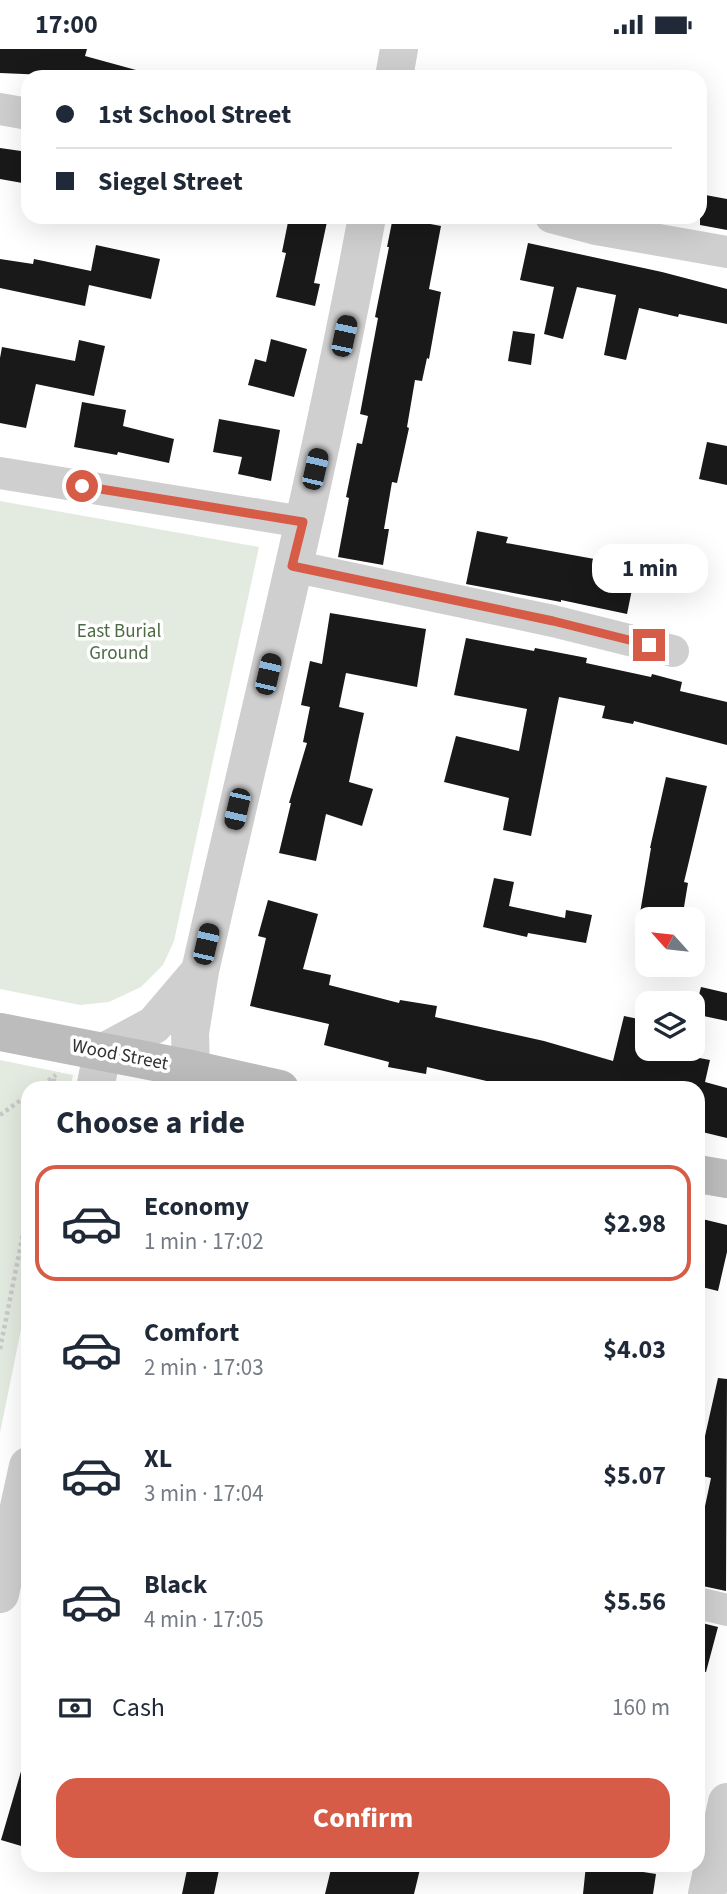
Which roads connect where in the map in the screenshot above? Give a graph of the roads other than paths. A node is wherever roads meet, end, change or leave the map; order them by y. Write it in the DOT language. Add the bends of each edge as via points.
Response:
graph roads {
  1 [pos="400,49"];
  2 [pos="396,70"];
  3 [pos="0,109"];
  4 [pos="21,113"];
  5 [pos="366,224"];
  6 [pos="577,224"];
  7 [pos="727,251"];
  8 [pos="0,473"];
  9 [pos="303,522"];
  10 [pos="292,566"];
  11 [pos="673,651"];
  12 [pos="200,971"];
  13 [pos="0,1032"];
  14 [pos="191,1069"];
  15 [pos="98,1071"];
  16 [pos="244,1081"];
  17 [pos="705,1175"];
  18 [pos="727,1179"];
  19 [pos="21,1498"];
  20 [pos="0,1594"];
  21 [pos="705,1605"];
  22 [pos="727,1610"];
  23 [pos="727,1802"];
  24 [pos="707,1894"];
  1 -- 2 [label="street"];
  3 -- 4 [label="street"];
  5 -- 9 [label="street"];
  6 -- 7 [label="street"];
  8 -- 9 [label="street"];
  9 -- 10 [label="street"];
  10 -- 11 [label="street"];
  10 -- 12 [label="street"];
  12 -- 14 [label="street" via="190,1033"];
  12 -- 15 [label="street" via="154,1025"];
  13 -- 15 [label="main road, Wood Street"];
  14 -- 15 [label="main road, Wood Street"];
  14 -- 16 [label="main road, Wood Street"];
  17 -- 18 [label="main road"];
  19 -- 20 [label="street"];
  21 -- 22 [label="street"];
  23 -- 24 [label="street"];
}
